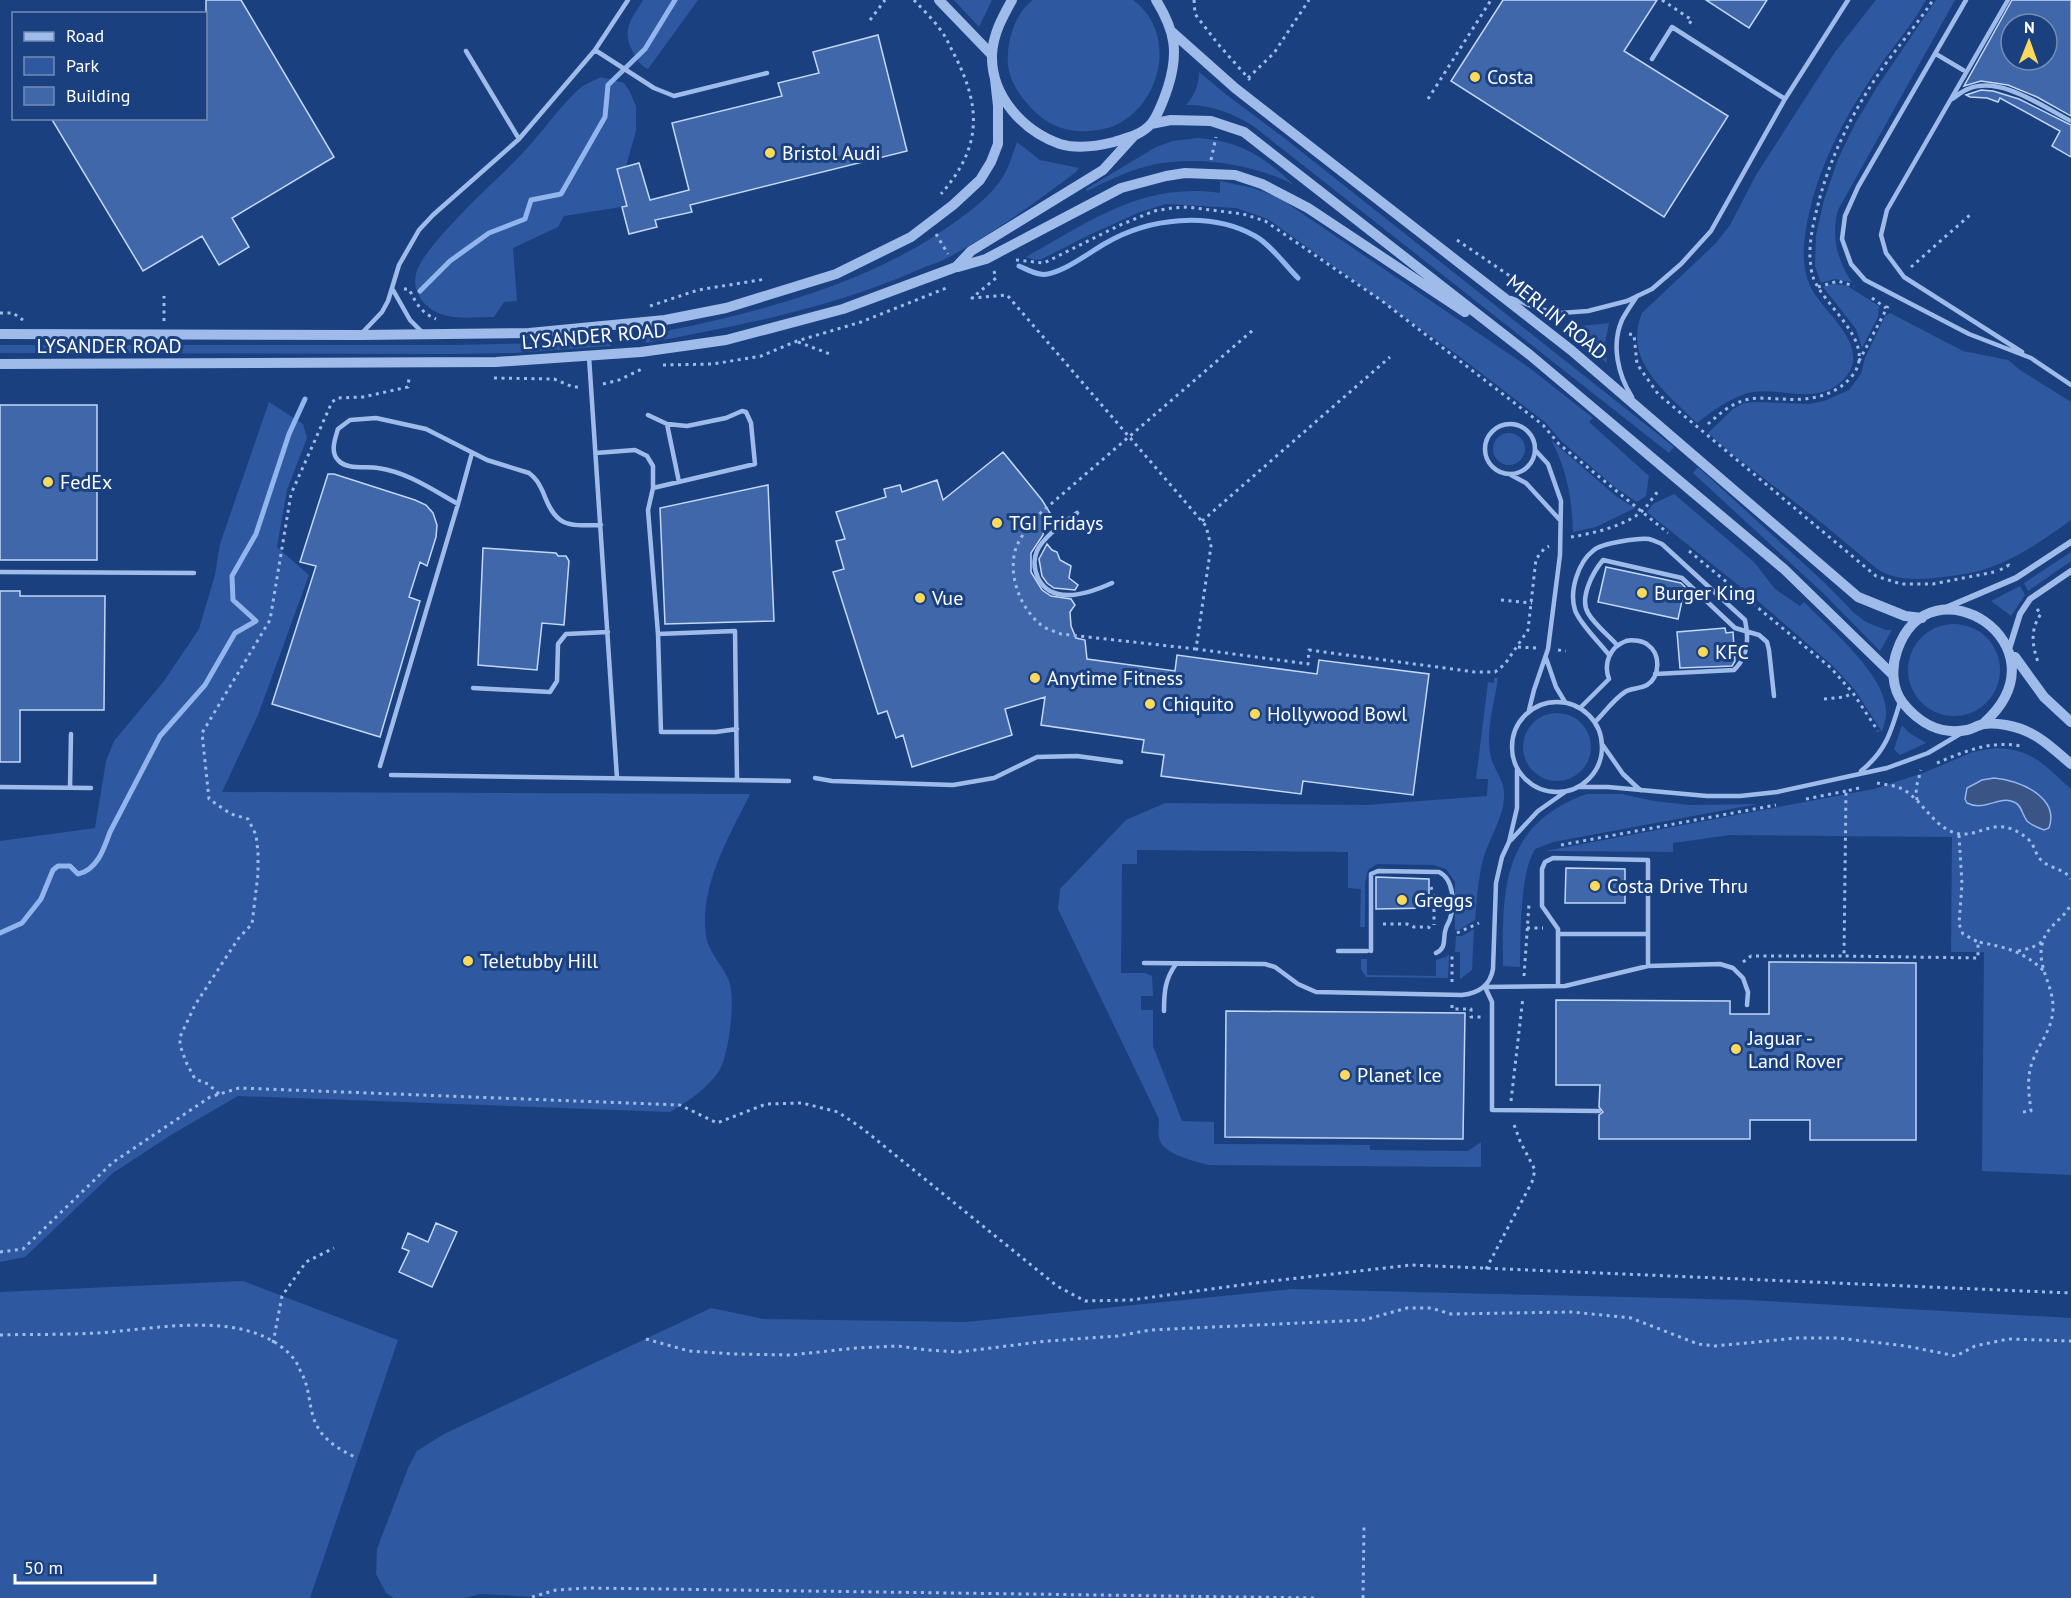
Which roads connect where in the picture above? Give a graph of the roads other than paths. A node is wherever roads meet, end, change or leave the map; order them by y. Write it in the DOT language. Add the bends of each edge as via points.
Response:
graph roads {
  1 [pos="628,0"];
  2 [pos="939,0"];
  3 [pos="1012,0"];
  4 [pos="1156,0"];
  5 [pos="1848,0"];
  6 [pos="1966,0"];
  7 [pos="2008,0"];
  8 [pos="1172,32"];
  9 [pos="595,50"];
  10 [pos="466,51"];
  11 [pos="1936,54"];
  12 [pos="992,56"];
  13 [pos="1652,58"];
  14 [pos="1964,70"];
  15 [pos="767,73"];
  16 [pos="995,79"];
  17 [pos="1785,99"];
  18 [pos="1950,101"];
  19 [pos="2071,121"];
  20 [pos="1151,124"];
  21 [pos="1133,137"];
  22 [pos="519,139"];
  23 [pos="956,267"];
  24 [pos="393,290"];
  25 [pos="1497,292"];
  26 [pos="1637,296"];
  27 [pos="0,334"];
  28 [pos="425,334"];
  29 [pos="360,335"];
  30 [pos="1530,356"];
  31 [pos="590,357"];
  32 [pos="2031,358"];
  33 [pos="0,364"];
  34 [pos="2071,385"];
  35 [pos="1640,409"];
  36 [pos="648,415"];
  37 [pos="667,424"];
  38 [pos="1536,451"];
  39 [pos="472,453"];
  40 [pos="596,453"];
  41 [pos="1511,475"];
  42 [pos="679,482"];
  43 [pos="653,488"];
  44 [pos="458,504"];
  45 [pos="1077,513"];
  46 [pos="1559,519"];
  47 [pos="601,525"];
  48 [pos="2071,542"];
  49 [pos="2071,571"];
  50 [pos="0,572"];
  51 [pos="194,573"];
  52 [pos="1112,583"];
  53 [pos="1934,613"];
  54 [pos="1922,618"];
  55 [pos="1747,631"];
  56 [pos="608,632"];
  57 [pos="658,634"];
  58 [pos="1617,645"];
  59 [pos="2012,650"];
  60 [pos="1609,655"];
  61 [pos="1546,658"];
  62 [pos="1655,674"];
  63 [pos="1893,675"];
  64 [pos="473,688"];
  65 [pos="1774,696"];
  66 [pos="1900,700"];
  67 [pos="1565,702"];
  68 [pos="1580,708"];
  69 [pos="1529,710"];
  70 [pos="1595,722"];
  71 [pos="2071,722"];
  72 [pos="1984,723"];
  73 [pos="737,729"];
  74 [pos="1967,730"];
  75 [pos="71,734"];
  76 [pos="1602,744"];
  77 [pos="1121,762"];
  78 [pos="2071,764"];
  79 [pos="380,766"];
  80 [pos="1517,769"];
  81 [pos="1859,773"];
  82 [pos="391,775"];
  83 [pos="618,778"];
  84 [pos="814,778"];
  85 [pos="737,780"];
  86 [pos="789,781"];
  87 [pos="0,787"];
  88 [pos="1578,787"];
  89 [pos="70,788"];
  90 [pos="91,788"];
  91 [pos="1640,790"];
  92 [pos="1567,791"];
  93 [pos="1509,842"];
  94 [pos="1559,934"];
  95 [pos="1648,934"];
  96 [pos="1338,951"];
  97 [pos="1436,952"];
  98 [pos="1144,963"];
  99 [pos="1176,964"];
  100 [pos="1648,966"];
  101 [pos="1558,986"];
  102 [pos="1485,987"];
  103 [pos="1747,1005"];
  104 [pos="1164,1011"];
  105 [pos="1599,1111"];
  1 -- 9 [label="lane"];
  2 -- 12 [label="street"];
  3 -- 12 [label="street, LYSANDER ROAD" via="998,24"];
  4 -- 8 [label="street"];
  5 -- 17 [label="lane"];
  6 -- 11 [label="lane"];
  7 -- 18 [label="lane"];
  8 -- 20 [label="street" via="1175,66"];
  8 -- 25 [label="street, MERLIN ROAD" via="1235,88"];
  9 -- 15 [label="lane" via="654,88 674,96"];
  9 -- 22 [label="lane"];
  10 -- 22 [label="lane"];
  11 -- 14 [label="lane"];
  11 -- 32 [label="lane" via="1858,187 1845,216 1842,239 1851,264 1865,280 1969,334"];
  12 -- 16 [label="street, LYSANDER ROAD"];
  13 -- 17 [label="lane" via="1672,27"];
  16 -- 21 [label="street" via="1005,102 1032,130 1060,144 1097,145"];
  16 -- 28 [label="street, LYSANDER ROAD" via="998,144 980,180 911,237 836,274 726,308 665,320 529,333"];
  17 -- 26 [label="lane" via="1711,231 1681,264 1652,289"];
  18 -- 19 [label="lane" via="1967,89 2005,87"];
  18 -- 32 [label="lane" via="1887,210 1881,235 1886,253 1905,277"];
  20 -- 21 [label="street"];
  20 -- 30 [label="street" via="1211,121 1244,132"];
  21 -- 23 [label="street, LYSANDER ROAD" via="1103,170 971,251"];
  22 -- 24 [label="lane" via="418,230 399,265"];
  23 -- 30 [label="street" via="986,259 1121,188 1145,180 1185,173 1235,175 1308,208"];
  23 -- 31 [label="street, LYSANDER ROAD" via="843,309 726,340"];
  24 -- 28 [label="lane" via="410,320"];
  24 -- 29 [label="lane" via="382,312"];
  25 -- 26 [label="lane" via="1539,309 1561,313 1596,310"];
  25 -- 35 [label="street, MERLIN ROAD"];
  26 -- 35 [label="lane" via="1622,321 1617,340 1618,365"];
  27 -- 29 [label="street, LYSANDER ROAD"];
  28 -- 29 [label="street, LYSANDER ROAD"];
  30 -- 63 [label="street" via="1784,569"];
  31 -- 33 [label="street, LYSANDER ROAD" via="484,362"];
  31 -- 40 [label="lane"];
  32 -- 34 [label="lane"];
  35 -- 54 [label="street, MERLIN ROAD" via="1857,597 1905,616"];
  36 -- 37 [label="lane"];
  37 -- 42 [label="lane"];
  37 -- 42 [label="lane" via="687,426 742,411 751,423 756,464"];
  38 -- 41 [label="lane" via="1526,470"];
  38 -- 41 [label="lane" via="1533,436 1522,426 1507,424 1492,430 1485,444 1487,460 1498,472"];
  38 -- 46 [label="lane" via="1548,464 1561,501"];
  39 -- 44 [label="lane"];
  39 -- 44 [label="lane" via="426,429 376,418 350,420 338,429 334,446 335,458 340,463 402,474"];
  39 -- 47 [label="lane" via="536,478 550,512 558,519 577,525"];
  40 -- 43 [label="lane" via="635,450 647,456 653,466"];
  40 -- 47 [label="lane"];
  41 -- 46 [label="lane" via="1526,483"];
  42 -- 43 [label="lane"];
  43 -- 57 [label="lane" via="648,510"];
  44 -- 79 [label="lane"];
  45 -- 52 [label="lane" via="1038,549 1034,561 1040,583 1061,595 1082,594"];
  46 -- 61 [label="lane" via="1560,555"];
  47 -- 56 [label="lane"];
  48 -- 53 [label="street" via="2016,578"];
  49 -- 59 [label="street" via="2030,599 2020,614"];
  50 -- 51 [label="lane"];
  53 -- 54 [label="street"];
  53 -- 59 [label="street" via="1970,611 1987,619 2001,631"];
  54 -- 63 [label="street" via="1899,643"];
  55 -- 58 [label="lane" via="1735,628 1682,578 1603,560 1590,578 1587,612"];
  55 -- 60 [label="lane" via="1745,620 1662,544 1642,539 1610,544 1595,548 1583,561 1574,594 1575,610"];
  55 -- 62 [label="lane" via="1743,662 1734,670"];
  55 -- 65 [label="lane" via="1760,634 1767,642"];
  56 -- 64 [label="lane" via="566,634 558,644 557,681 550,692"];
  56 -- 83 [label="lane"];
  57 -- 73 [label="lane" via="661,732"];
  57 -- 73 [label="lane" via="735,631"];
  58 -- 60 [label="lane"];
  58 -- 62 [label="lane" via="1629,640 1647,643 1658,664"];
  59 -- 71 [label="street" via="2044,697"];
  59 -- 72 [label="street" via="2015,674 2011,694 2000,711"];
  60 -- 68 [label="lane" via="1608,679"];
  61 -- 67 [label="lane"];
  61 -- 69 [label="lane"];
  62 -- 70 [label="lane" via="1646,686 1626,690"];
  63 -- 66 [label="street"];
  66 -- 74 [label="street" via="1912,715 1929,726"];
  66 -- 81 [label="lane" via="1880,754"];
  67 -- 68 [label="lane"];
  67 -- 69 [label="lane" via="1553,701"];
  68 -- 70 [label="lane"];
  69 -- 80 [label="lane" via="1513,733 1511,748"];
  70 -- 76 [label="lane"];
  72 -- 74 [label="street"];
  72 -- 78 [label="street" via="2007,725 2041,737"];
  73 -- 85 [label="lane"];
  74 -- 81 [label="lane" via="1906,762"];
  75 -- 89 [label="lane"];
  76 -- 88 [label="lane" via="1597,768"];
  76 -- 91 [label="lane"];
  77 -- 84 [label="lane" via="1077,756 1037,757 994,778 953,785"];
  80 -- 92 [label="lane" via="1540,789"];
  80 -- 93 [label="lane" via="1518,799"];
  81 -- 91 [label="lane" via="1811,786 1740,796"];
  82 -- 83 [label="lane"];
  83 -- 85 [label="lane"];
  85 -- 86 [label="lane"];
  87 -- 89 [label="lane"];
  88 -- 91 [label="lane"];
  88 -- 92 [label="lane"];
  89 -- 90 [label="lane"];
  92 -- 93 [label="lane" via="1538,811"];
  93 -- 102 [label="lane" via="1496,883 1493,969"];
  94 -- 95 [label="lane"];
  94 -- 95 [label="lane" via="1542,906 1544,865 1558,858 1648,860"];
  94 -- 101 [label="lane"];
  95 -- 100 [label="lane"];
  96 -- 97 [label="lane" via="1369,951 1371,874 1378,871 1439,872 1447,877 1452,887 1451,915 1443,949"];
  98 -- 99 [label="lane"];
  99 -- 102 [label="lane" via="1271,965 1298,984 1324,992 1462,995"];
  99 -- 104 [label="lane" via="1165,985"];
  100 -- 101 [label="lane"];
  100 -- 103 [label="lane" via="1720,964 1735,969 1747,986"];
  101 -- 102 [label="lane"];
  102 -- 105 [label="lane" via="1492,1002 1492,1110"];
}
